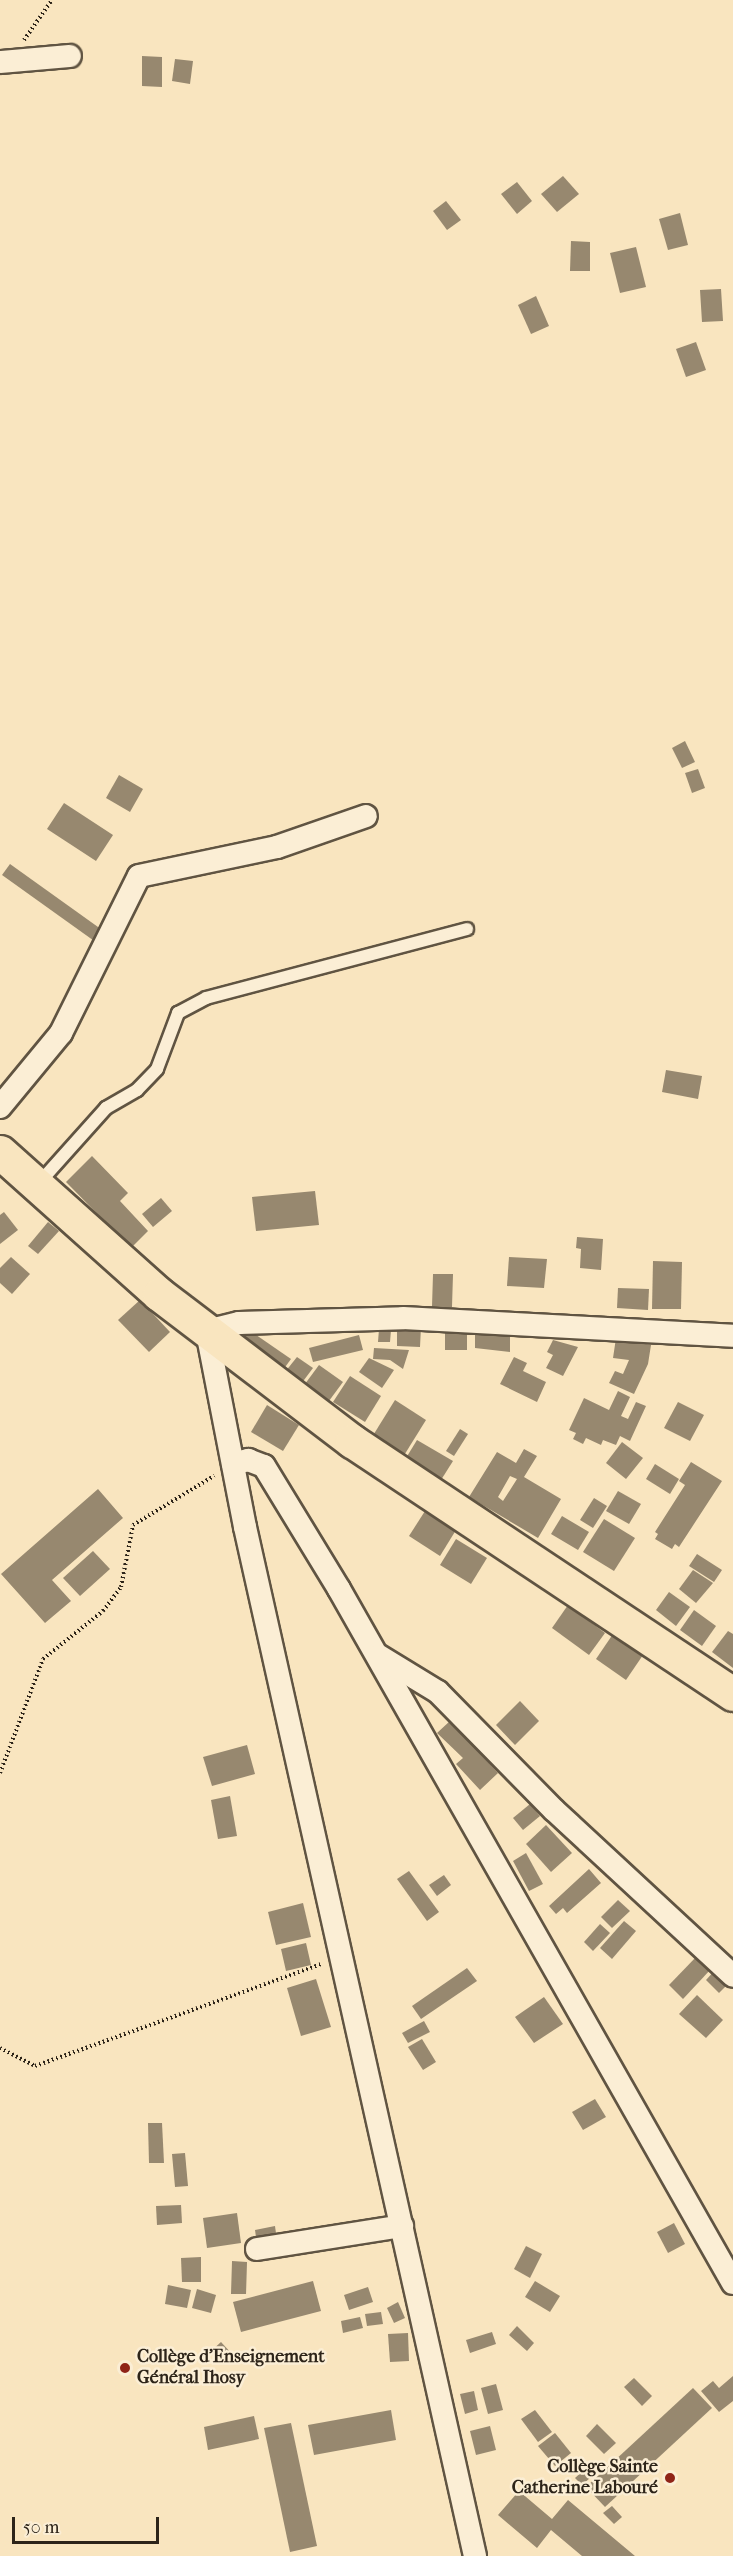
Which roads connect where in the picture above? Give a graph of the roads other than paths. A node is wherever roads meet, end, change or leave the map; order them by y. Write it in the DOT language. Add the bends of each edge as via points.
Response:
graph roads {
  1 [pos="70,56"];
  2 [pos="5,61"];
  3 [pos="366,816"];
  4 [pos="467,929"];
  5 [pos="0,1107"];
  6 [pos="14,1170"];
  7 [pos="207,1331"];
  8 [pos="733,1336"];
  9 [pos="233,1464"];
  10 [pos="375,1654"];
  11 [pos="733,1694"];
  12 [pos="733,1976"];
  13 [pos="402,2226"];
  14 [pos="257,2249"];
  15 [pos="733,2283"];
  16 [pos="475,2556"];
  1 -- 2 [label="street"];
  3 -- 5 [label="street" via="277,847 139,876 62,1033"];
  4 -- 6 [label="lane" via="206,998 178,1013 157,1069 137,1090"];
  6 -- 7 [label="main road"];
  7 -- 8 [label="street" via="239,1323 403,1318"];
  7 -- 9 [label="street"];
  7 -- 11 [label="main road" via="352,1441"];
  9 -- 10 [label="street" via="248,1460 264,1466"];
  9 -- 13 [label="street"];
  10 -- 12 [label="street" via="438,1692 571,1826"];
  10 -- 15 [label="street"];
  13 -- 14 [label="street"];
  13 -- 16 [label="street"];
}
